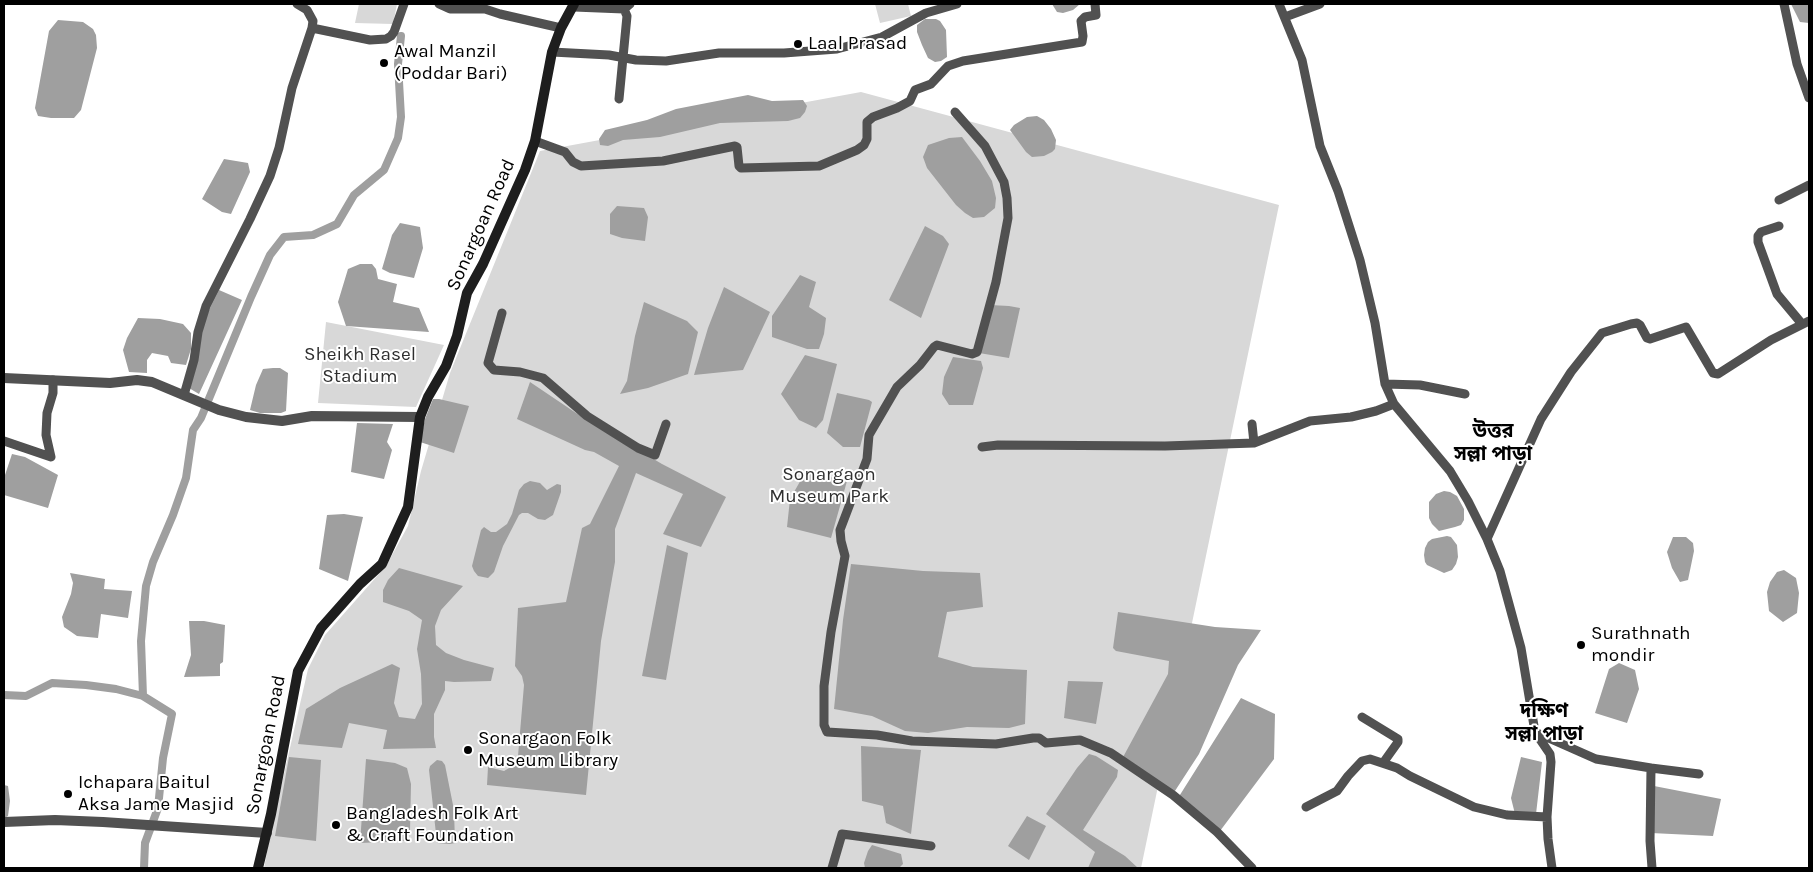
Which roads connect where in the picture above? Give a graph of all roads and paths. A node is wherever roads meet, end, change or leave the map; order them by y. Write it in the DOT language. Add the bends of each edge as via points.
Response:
graph roads {
  1 [pos="297,4"];
  2 [pos="404,4"];
  3 [pos="439,4"];
  4 [pos="957,4"];
  5 [pos="1095,4"];
  6 [pos="1279,4"];
  7 [pos="1320,4"];
  8 [pos="1784,4"];
  9 [pos="574,5"];
  10 [pos="627,6"];
  11 [pos="1285,17"];
  12 [pos="312,28"];
  13 [pos="561,28"];
  14 [pos="552,52"];
  15 [pos="622,57"];
  16 [pos="1809,98"];
  17 [pos="618,99"];
  18 [pos="955,112"];
  19 [pos="535,141"];
  20 [pos="1809,185"];
  21 [pos="1779,200"];
  22 [pos="1779,226"];
  23 [pos="502,313"];
  24 [pos="1806,322"];
  25 [pos="4,378"];
  26 [pos="53,380"];
  27 [pos="1385,384"];
  28 [pos="1465,394"];
  29 [pos="184,395"];
  30 [pos="1394,404"];
  31 [pos="420,416"];
  32 [pos="666,424"];
  33 [pos="1252,424"];
  34 [pos="4,441"];
  35 [pos="1254,443"];
  36 [pos="982,447"];
  37 [pos="1487,539"];
  38 [pos="1362,717"];
  39 [pos="1535,732"];
  40 [pos="1384,763"];
  41 [pos="1651,768"];
  42 [pos="1699,774"];
  43 [pos="1306,807"];
  44 [pos="1547,817"];
  45 [pos="4,822"];
  46 [pos="267,833"];
  47 [pos="931,846"];
  48 [pos="258,868"];
  49 [pos="832,868"];
  50 [pos="1252,868"];
  51 [pos="1552,868"];
  52 [pos="1652,868"];
  1 -- 12 [label="street" via="307,10 313,21"];
  2 -- 12 [label="street" via="394,32 386,39 370,40"];
  3 -- 13 [label="street" via="450,9 485,9"];
  4 -- 15 [label="street" via="926,13 882,37 848,47 784,53 719,53 666,61"];
  5 -- 19 [label="street" via="1096,15 1084,17 1082,21 1082,42 948,66 931,84 915,90 910,101 867,122 864,145 819,166 741,168 735,146 663,161 581,166 564,152"];
  6 -- 11 [label="street"];
  7 -- 11 [label="street"];
  8 -- 16 [label="street" via="1797,64"];
  9 -- 10 [label="street"];
  9 -- 13 [label="main road, Sonargoan Road"];
  10 -- 15 [label="street"];
  11 -- 27 [label="street" via="1302,60 1320,146 1360,260"];
  12 -- 29 [label="street" via="292,88 270,176 206,306"];
  13 -- 14 [label="main road, Sonargoan Road"];
  14 -- 15 [label="street"];
  14 -- 19 [label="main road, Sonargoan Road"];
  15 -- 17 [label="street"];
  18 -- 50 [label="street" via="985,146 1004,182 1008,218 996,282 977,352 972,354 937,345 934,347 897,387 869,434 867,459 840,530 845,556 829,641 824,725 827,732 912,741 996,744 1033,738 1046,743 1080,740 1111,753 1173,796 1217,832"];
  19 -- 31 [label="main road, Sonargoan Road" via="526,170 467,293 446,366"];
  20 -- 21 [label="street"];
  22 -- 24 [label="street" via="1761,232 1758,242 1777,294"];
  23 -- 32 [label="street" via="488,363 494,370 543,378 587,416 655,455"];
  24 -- 37 [label="street" via="1718,374 1713,373 1686,327 1650,338 1637,324 1602,333 1571,372 1541,419"];
  25 -- 26 [label="street"];
  26 -- 29 [label="street" via="110,383 137,380 152,382"];
  26 -- 34 [label="street" via="46,434 51,457"];
  27 -- 28 [label="street" via="1420,385"];
  27 -- 30 [label="street"];
  29 -- 31 [label="street" via="246,417 282,420 312,416"];
  30 -- 35 [label="street" via="1351,417 1310,421"];
  30 -- 37 [label="street" via="1450,471"];
  31 -- 46 [label="main road, Sonargoan Road" via="408,507 382,564 321,628 298,671"];
  33 -- 35 [label="street"];
  35 -- 36 [label="street"];
  37 -- 39 [label="street" via="1500,571 1521,648"];
  38 -- 40 [label="street" via="1398,740"];
  39 -- 41 [label="street" via="1596,759"];
  39 -- 44 [label="street" via="1550,754"];
  40 -- 43 [label="street" via="1370,759 1362,761 1337,791"];
  40 -- 44 [label="street" via="1474,807 1507,815"];
  41 -- 42 [label="street"];
  41 -- 52 [label="street"];
  44 -- 51 [label="street"];
  45 -- 46 [label="street" via="55,820"];
  46 -- 48 [label="main road, Sonargoan Road"];
  47 -- 49 [label="street" via="842,834"];
}
